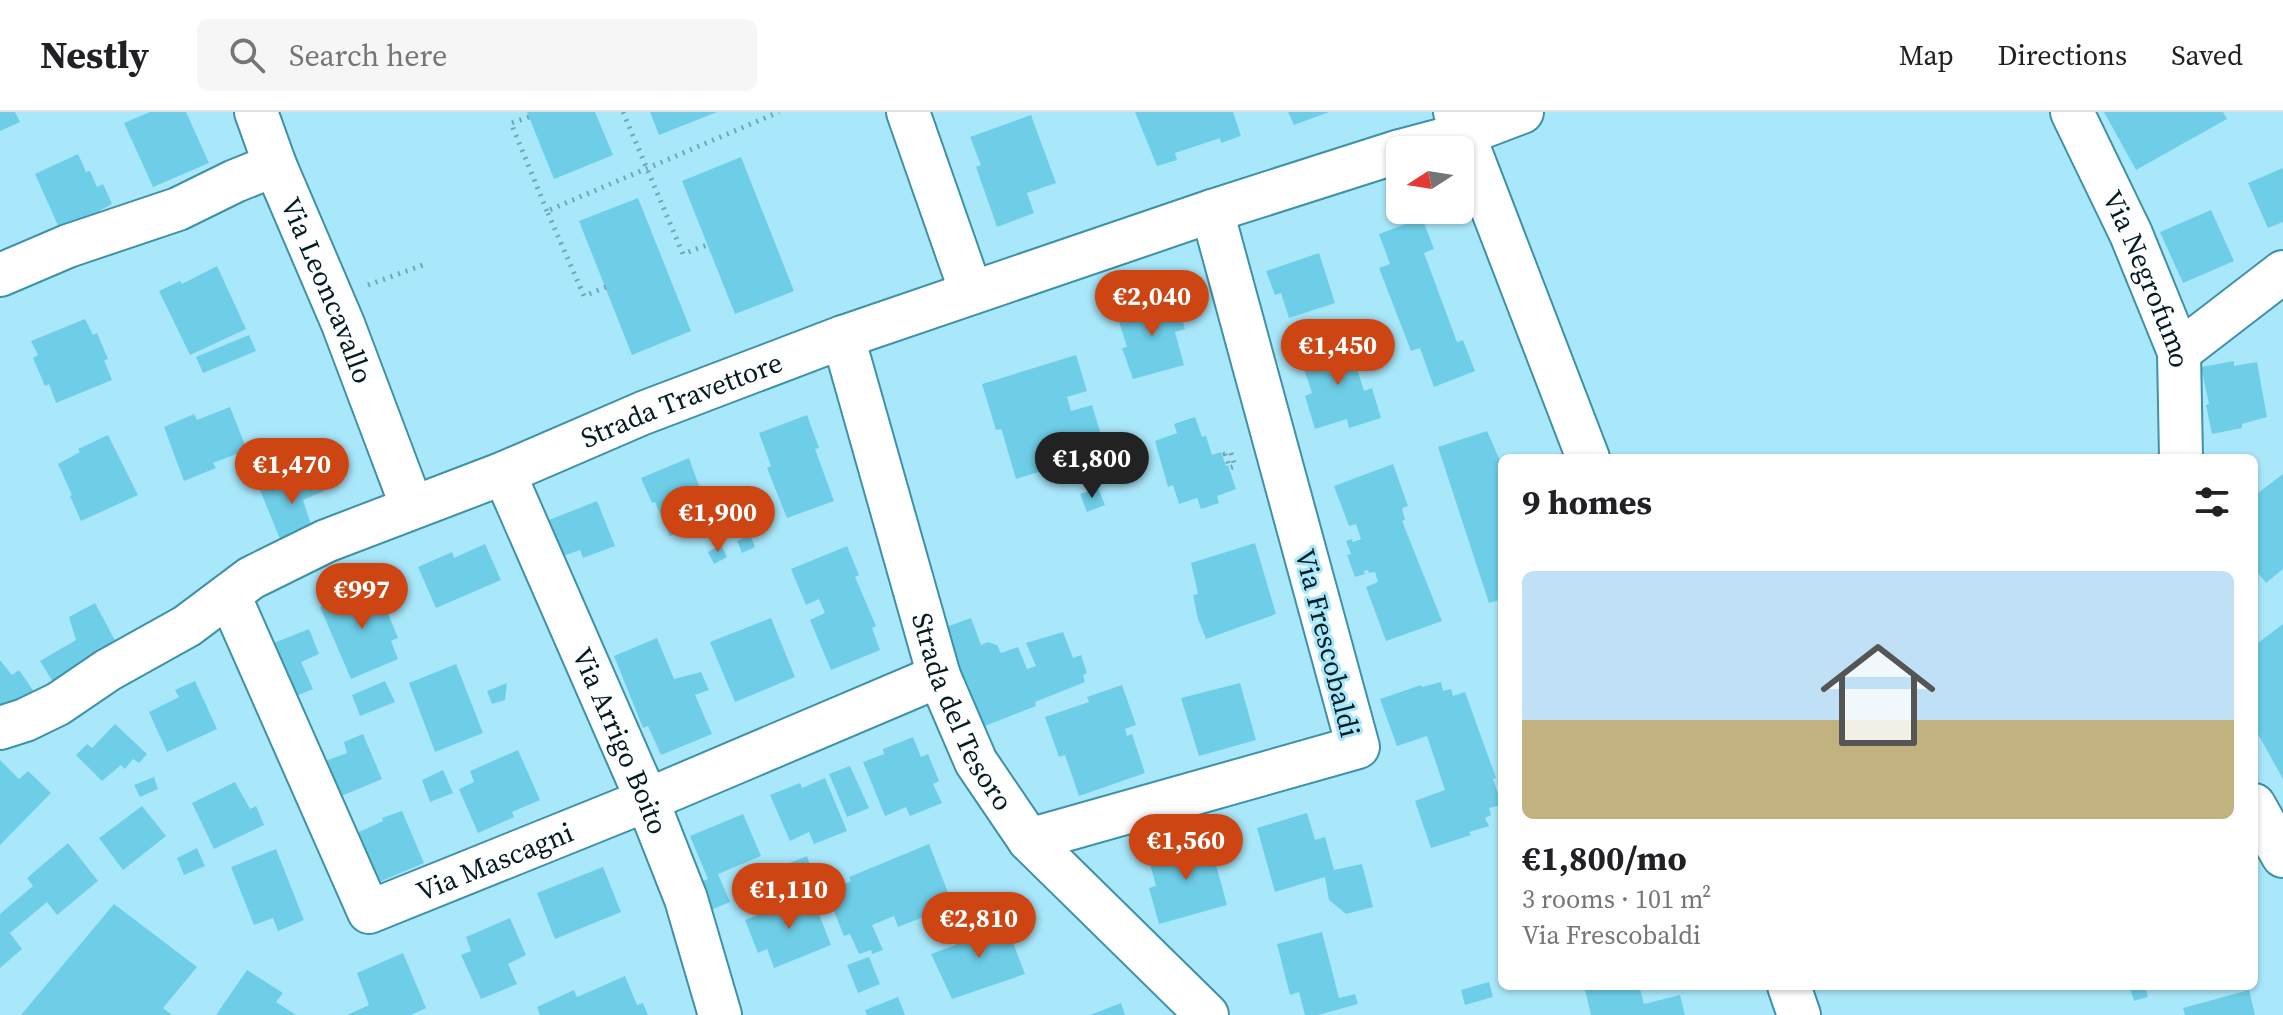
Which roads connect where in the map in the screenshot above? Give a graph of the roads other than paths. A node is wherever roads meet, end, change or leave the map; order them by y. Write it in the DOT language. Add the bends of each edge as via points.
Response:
graph roads {
  1 [pos="256,112"];
  2 [pos="908,112"];
  3 [pos="1522,112"];
  4 [pos="2072,112"];
  5 [pos="1460,123"];
  6 [pos="1433,136"];
  7 [pos="1386,156"];
  8 [pos="275,165"];
  9 [pos="1212,211"];
  10 [pos="2283,272"];
  11 [pos="0,275"];
  12 [pos="971,292"];
  13 [pos="843,337"];
  14 [pos="2179,352"];
  15 [pos="1586,454"];
  16 [pos="2181,454"];
  17 [pos="504,473"];
  18 [pos="412,507"];
  19 [pos="229,595"];
  20 [pos="939,676"];
  21 [pos="0,728"];
  22 [pos="647,800"];
  23 [pos="2258,812"];
  24 [pos="1029,840"];
  25 [pos="2283,856"];
  26 [pos="1790,990"];
  27 [pos="720,1015"];
  28 [pos="1207,1015"];
  29 [pos="1799,1015"];
  1 -- 8 [label="street, Via Leoncavallo"];
  2 -- 12 [label="street"];
  3 -- 5 [label="street, Strada Travettore"];
  4 -- 14 [label="street, Via Negrofumo" via="2131,234"];
  5 -- 6 [label="street, Strada Travettore"];
  5 -- 15 [label="street"];
  7 -- 9 [label="street, Strada Travettore"];
  8 -- 11 [label="street, Via Leoncavallo" via="178,209"];
  8 -- 18 [label="street, Via Leoncavallo"];
  9 -- 12 [label="street, Strada Travettore"];
  9 -- 24 [label="street, Via Frescobaldi" via="1358,747"];
  10 -- 14 [label="street"];
  12 -- 13 [label="street, Strada Travettore"];
  13 -- 17 [label="street, Strada Travettore"];
  13 -- 20 [label="street, Strada del Tesoro"];
  14 -- 16 [label="street, Via Negrofumo"];
  17 -- 18 [label="street, Strada Travettore"];
  17 -- 22 [label="street, Via Arrigo Boito"];
  18 -- 19 [label="street, Strada Travettore" via="326,541 251,578"];
  19 -- 21 [label="street, Strada Travettore" via="58,704"];
  19 -- 22 [label="street, Via Mascagni" via="369,912"];
  20 -- 22 [label="street, Via Mascagni"];
  20 -- 24 [label="street, Strada del Tesoro" via="976,762"];
  22 -- 27 [label="street, Via Arrigo Boito" via="686,899"];
  23 -- 25 [label="street"];
  24 -- 28 [label="street, Strada del Tesoro"];
  26 -- 29 [label="street"];
}
